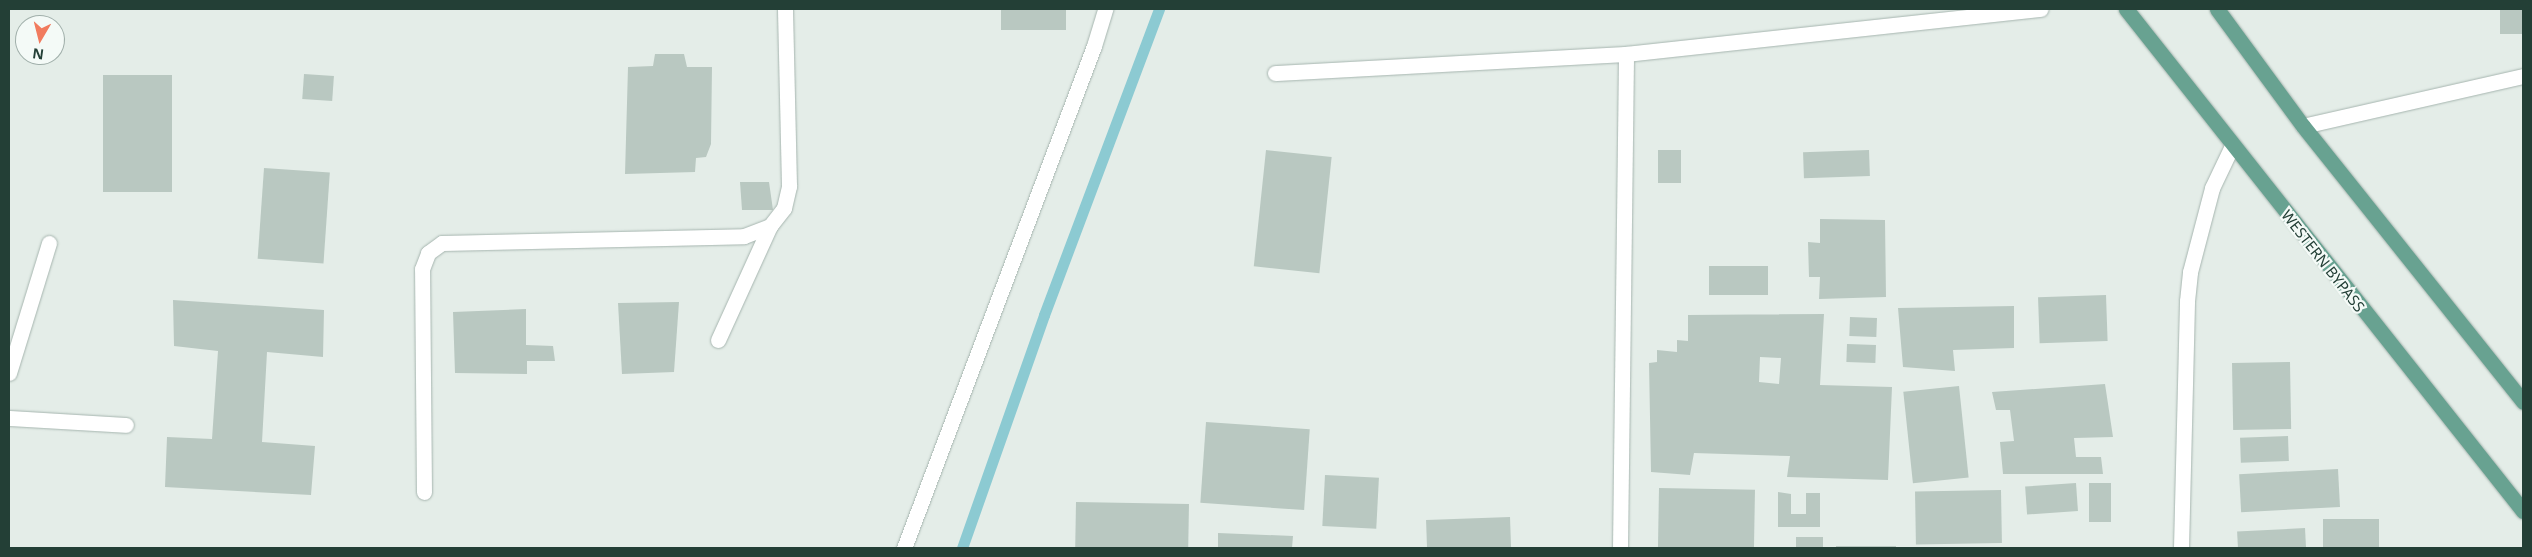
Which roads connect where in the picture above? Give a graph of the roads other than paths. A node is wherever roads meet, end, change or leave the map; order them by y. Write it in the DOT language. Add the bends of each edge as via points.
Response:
graph roads {
  1 [pos="785,9"];
  2 [pos="1105,9"];
  3 [pos="2040,9"];
  4 [pos="2126,9"];
  5 [pos="2217,9"];
  6 [pos="1626,54"];
  7 [pos="1276,73"];
  8 [pos="2523,76"];
  9 [pos="2303,126"];
  10 [pos="2232,146"];
  11 [pos="770,226"];
  12 [pos="50,243"];
  13 [pos="718,340"];
  14 [pos="9,373"];
  15 [pos="2523,402"];
  16 [pos="9,418"];
  17 [pos="126,425"];
  18 [pos="424,492"];
  19 [pos="2523,510"];
  20 [pos="904,548"];
  21 [pos="1620,548"];
  22 [pos="2181,548"];
  1 -- 11 [label="street" via="788,186 784,208"];
  2 -- 20 [label="street" via="1094,46"];
  3 -- 6 [label="street"];
  4 -- 10 [label="main road, WESTERN BYPASS"];
  5 -- 9 [label="main road"];
  6 -- 7 [label="street"];
  6 -- 21 [label="street"];
  8 -- 9 [label="street"];
  9 -- 15 [label="main road"];
  10 -- 19 [label="main road, WESTERN BYPASS"];
  10 -- 22 [label="street" via="2212,188 2190,272"];
  11 -- 13 [label="street"];
  11 -- 18 [label="street" via="744,236 442,243 428,253 422,269"];
  12 -- 14 [label="street"];
  16 -- 17 [label="street"];
}
